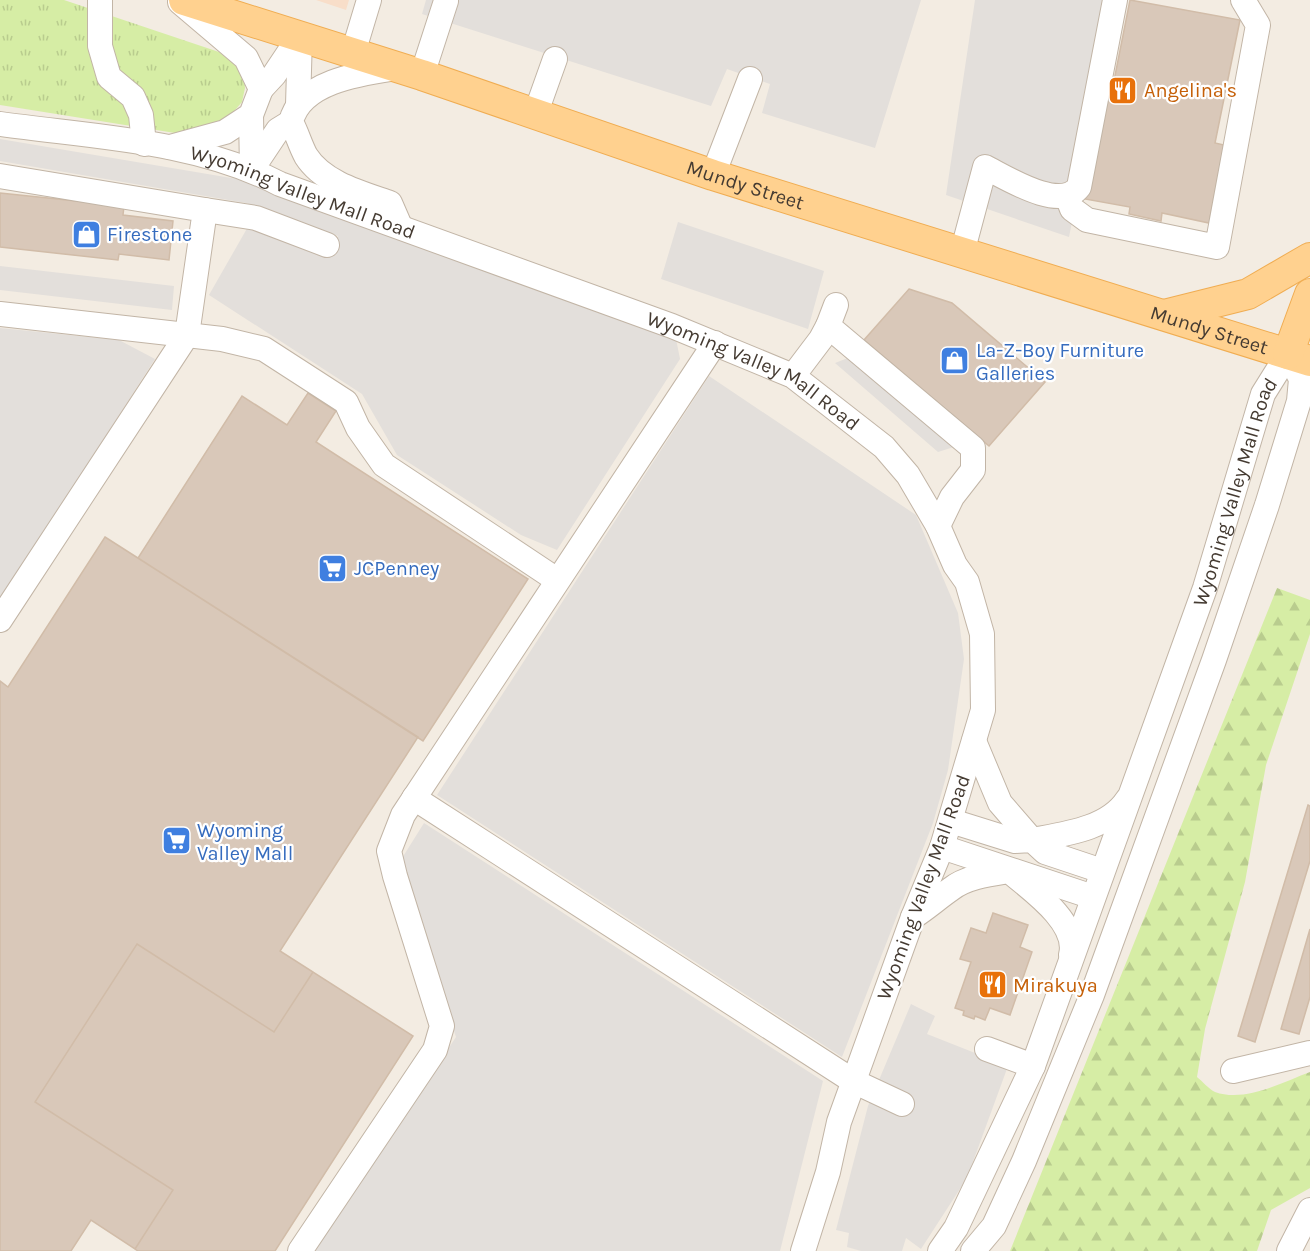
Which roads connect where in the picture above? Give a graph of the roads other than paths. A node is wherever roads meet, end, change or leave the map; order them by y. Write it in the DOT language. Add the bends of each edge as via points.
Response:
graph roads {
  1 [pos="100,0"];
  2 [pos="178,0"];
  3 [pos="184,0"];
  4 [pos="216,0"];
  5 [pos="369,0"];
  6 [pos="1115,0"];
  7 [pos="1243,0"];
  8 [pos="446,1"];
  9 [pos="260,24"];
  10 [pos="300,36"];
  11 [pos="353,53"];
  12 [pos="555,59"];
  13 [pos="410,71"];
  14 [pos="750,79"];
  15 [pos="261,89"];
  16 [pos="295,113"];
  17 [pos="251,115"];
  18 [pos="535,115"];
  19 [pos="0,124"];
  20 [pos="144,144"];
  21 [pos="169,147"];
  22 [pos="252,169"];
  23 [pos="713,175"];
  24 [pos="0,176"];
  25 [pos="1066,196"];
  26 [pos="205,210"];
  27 [pos="400,225"];
  28 [pos="327,245"];
  29 [pos="962,253"];
  30 [pos="1310,258"];
  31 [pos="1310,294"];
  32 [pos="0,314"];
  33 [pos="1164,315"];
  34 [pos="187,335"];
  35 [pos="715,342"];
  36 [pos="1299,357"];
  37 [pos="793,376"];
  38 [pos="938,526"];
  39 [pos="557,580"];
  40 [pos="0,620"];
  41 [pos="974,741"];
  42 [pos="1134,788"];
  43 [pos="414,798"];
  44 [pos="951,820"];
  45 [pos="1032,840"];
  46 [pos="942,847"];
  47 [pos="1009,871"];
  48 [pos="1102,871"];
  49 [pos="1093,897"];
  50 [pos="913,917"];
  51 [pos="1067,970"];
  52 [pos="987,1049"];
  53 [pos="1310,1053"];
  54 [pos="1033,1066"];
  55 [pos="1233,1071"];
  56 [pos="853,1081"];
  57 [pos="902,1104"];
  58 [pos="1310,1210"];
  59 [pos="815,1214"];
  60 [pos="956,1228"];
  61 [pos="300,1251"];
  62 [pos="803,1251"];
  63 [pos="823,1251"];
  64 [pos="929,1251"];
  65 [pos="939,1251"];
  66 [pos="973,1251"];
  67 [pos="1289,1251"];
  1 -- 20 [label="lane" via="100,46 109,77 133,97 141,115"];
  2 -- 15 [label="lane" via="246,58"];
  3 -- 9 [label="main road, Mundy Street"];
  4 -- 9 [label="lane"];
  5 -- 11 [label="lane"];
  6 -- 25 [label="lane" via="1079,187"];
  7 -- 25 [label="lane" via="1258,25 1217,247 1087,220 1078,216"];
  8 -- 13 [label="lane"];
  9 -- 10 [label="main road, Mundy Street"];
  10 -- 11 [label="main road, Mundy Street"];
  10 -- 15 [label="lane"];
  10 -- 16 [label="lane"];
  11 -- 13 [label="main road, Mundy Street"];
  12 -- 18 [label="lane"];
  13 -- 16 [label="lane" via="333,81"];
  13 -- 18 [label="main road, Mundy Street"];
  14 -- 23 [label="lane"];
  15 -- 17 [label="lane"];
  16 -- 22 [label="lane" via="278,129"];
  16 -- 27 [label="lane" via="302,148 314,167 338,182 390,203"];
  17 -- 21 [label="lane" via="225,132"];
  17 -- 22 [label="lane"];
  18 -- 23 [label="main road, Mundy Street"];
  19 -- 20 [label="lane, Wyoming Valley Mall Road"];
  20 -- 21 [label="lane, Wyoming Valley Mall Road"];
  21 -- 22 [label="lane, Wyoming Valley Mall Road"];
  22 -- 27 [label="lane, Wyoming Valley Mall Road" via="280,184"];
  23 -- 29 [label="main road, Mundy Street"];
  24 -- 26 [label="lane"];
  25 -- 29 [label="lane" via="1036,192 985,167"];
  26 -- 28 [label="lane" via="256,218"];
  26 -- 34 [label="lane"];
  27 -- 35 [label="lane, Wyoming Valley Mall Road"];
  29 -- 33 [label="main road, Mundy Street"];
  30 -- 33 [label="main road" via="1248,294"];
  31 -- 36 [label="main road"];
  32 -- 34 [label="lane"];
  33 -- 36 [label="main road, Mundy Street"];
  34 -- 39 [label="lane" via="249,343 264,349 346,402 358,428 384,465"];
  34 -- 40 [label="lane"];
  35 -- 37 [label="lane, Wyoming Valley Mall Road"];
  35 -- 39 [label="lane"];
  36 -- 42 [label="lane, Wyoming Valley Mall Road" via="1263,394 1205,588"];
  36 -- 66 [label="lane, Wyoming Valley Mall Road" via="1299,401 1214,660 1092,994 994,1226"];
  37 -- 38 [label="lane, Wyoming Valley Mall Road" via="884,447 908,475"];
  37 -- 38 [label="lane" via="821,339 832,316 965,439 973,448 973,470 952,497"];
  38 -- 41 [label="lane, Wyoming Valley Mall Road" via="967,582 982,634 983,710"];
  39 -- 43 [label="lane"];
  41 -- 44 [label="lane, Wyoming Valley Mall Road"];
  41 -- 45 [label="lane" via="1000,803"];
  42 -- 45 [label="lane" via="1122,808 1102,823"];
  42 -- 48 [label="lane, Wyoming Valley Mall Road"];
  43 -- 56 [label="lane"];
  43 -- 61 [label="lane" via="389,851 442,1026 435,1050"];
  44 -- 45 [label="lane" via="1014,841"];
  44 -- 46 [label="lane, Wyoming Valley Mall Road"];
  45 -- 48 [label="lane" via="1045,852"];
  46 -- 47 [label="lane"];
  46 -- 50 [label="lane, Wyoming Valley Mall Road"];
  47 -- 49 [label="lane"];
  47 -- 50 [label="lane" via="952,887"];
  47 -- 51 [label="lane" via="1069,928 1073,945"];
  48 -- 49 [label="lane, Wyoming Valley Mall Road"];
  49 -- 51 [label="lane, Wyoming Valley Mall Road"];
  50 -- 56 [label="lane, Wyoming Valley Mall Road"];
  51 -- 54 [label="lane, Wyoming Valley Mall Road"];
  52 -- 54 [label="lane"];
  53 -- 55 [label="lane"];
  54 -- 60 [label="lane, Wyoming Valley Mall Road"];
  56 -- 57 [label="lane"];
  56 -- 59 [label="lane, Wyoming Valley Mall Road"];
  58 -- 67 [label="lane"];
  59 -- 62 [label="lane, Wyoming Valley Mall Road"];
  59 -- 63 [label="lane"];
  60 -- 64 [label="lane"];
  60 -- 65 [label="lane"];
}
